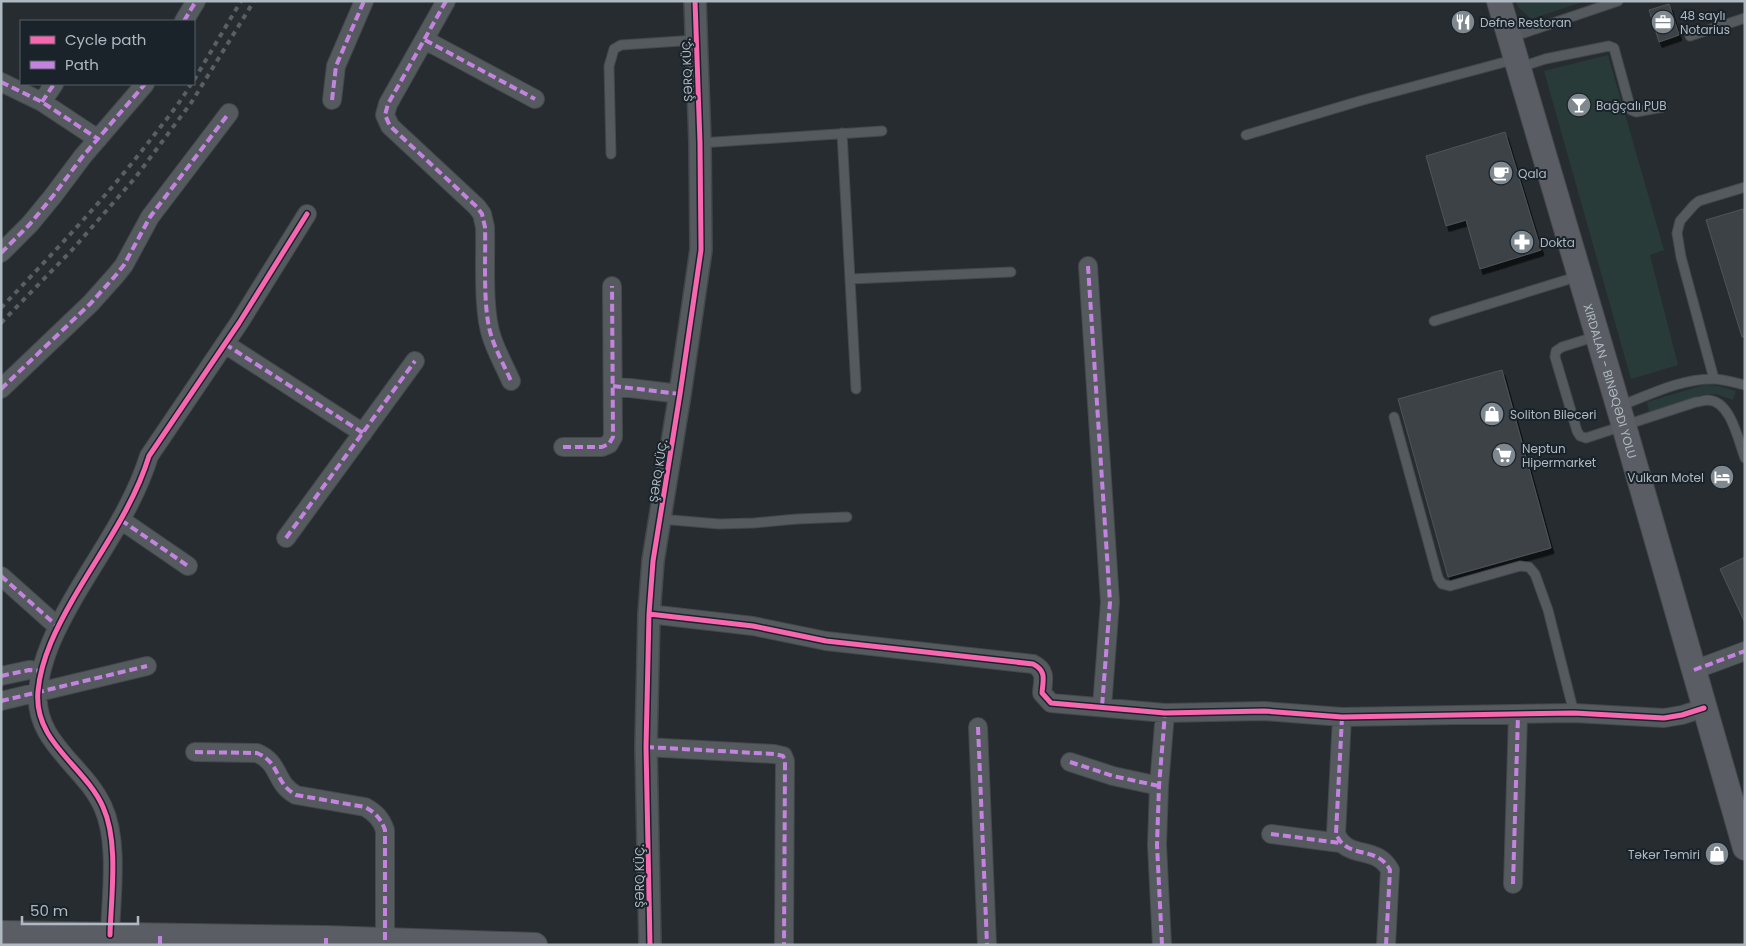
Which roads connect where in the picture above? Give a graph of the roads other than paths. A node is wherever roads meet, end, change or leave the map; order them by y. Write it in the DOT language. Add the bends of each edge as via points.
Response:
graph roads {
  1 [pos="196,1"];
  2 [pos="364,1"];
  3 [pos="446,1"];
  4 [pos="695,1"];
  5 [pos="1499,1"];
  6 [pos="1618,1"];
  7 [pos="1745,18"];
  8 [pos="185,20"];
  9 [pos="1690,36"];
  10 [pos="425,40"];
  11 [pos="696,40"];
  12 [pos="1515,55"];
  13 [pos="1,82"];
  14 [pos="53,85"];
  15 [pos="144,85"];
  16 [pos="535,99"];
  17 [pos="332,100"];
  18 [pos="42,102"];
  19 [pos="1663,107"];
  20 [pos="229,113"];
  21 [pos="882,131"];
  22 [pos="842,133"];
  23 [pos="1246,135"];
  24 [pos="98,139"];
  25 [pos="700,143"];
  26 [pos="611,154"];
  27 [pos="1745,187"];
  28 [pos="307,214"];
  29 [pos="1,253"];
  30 [pos="1088,266"];
  31 [pos="1011,272"];
  32 [pos="1580,276"];
  33 [pos="850,280"];
  34 [pos="612,286"];
  35 [pos="1434,321"];
  36 [pos="1597,336"];
  37 [pos="225,344"];
  38 [pos="415,361"];
  39 [pos="1714,379"];
  40 [pos="511,380"];
  41 [pos="1745,385"];
  42 [pos="614,386"];
  43 [pos="1,389"];
  44 [pos="856,389"];
  45 [pos="680,394"];
  46 [pos="1394,417"];
  47 [pos="1621,417"];
  48 [pos="363,433"];
  49 [pos="563,447"];
  50 [pos="1745,458"];
  51 [pos="847,518"];
  52 [pos="660,519"];
  53 [pos="121,520"];
  54 [pos="286,538"];
  55 [pos="188,566"];
  56 [pos="1,576"];
  57 [pos="649,614"];
  58 [pos="57,626"];
  59 [pos="1745,651"];
  60 [pos="147,666"];
  61 [pos="1694,670"];
  62 [pos="41,671"];
  63 [pos="1,676"];
  64 [pos="38,693"];
  65 [pos="1,701"];
  66 [pos="1102,707"];
  67 [pos="1704,708"];
  68 [pos="1165,713"];
  69 [pos="1574,713"];
  70 [pos="1518,715"];
  71 [pos="1342,717"];
  72 [pos="978,726"];
  73 [pos="646,747"];
  74 [pos="195,752"];
  75 [pos="1070,762"];
  76 [pos="1159,786"];
  77 [pos="1272,834"];
  78 [pos="1743,838"];
  79 [pos="1340,843"];
  80 [pos="1513,884"];
  81 [pos="1,933"];
  82 [pos="110,935"];
  83 [pos="160,940"];
  84 [pos="386,941"];
  85 [pos="326,942"];
  86 [pos="487,944"];
  87 [pos="535,945"];
  88 [pos="650,945"];
  89 [pos="784,945"];
  90 [pos="987,945"];
  91 [pos="1162,945"];
  92 [pos="1386,945"];
  1 -- 8 [label="street"];
  2 -- 17 [label="street" via="336,66"];
  3 -- 10 [label="street"];
  4 -- 11 [label="street, ŞƏRQ KÜÇ."];
  5 -- 12 [label="main road"];
  6 -- 12 [label="lane"];
  7 -- 9 [label="lane"];
  10 -- 16 [label="street"];
  10 -- 40 [label="street" via="388,104 385,115 390,126 482,214 488,322 491,338"];
  11 -- 25 [label="street, ŞƏRQ KÜÇ."];
  11 -- 26 [label="lane" via="621,45 614,49 608,66"];
  12 -- 19 [label="lane" via="1545,59 1608,46 1614,48 1631,110"];
  12 -- 23 [label="lane"];
  12 -- 32 [label="main road"];
  13 -- 18 [label="street"];
  14 -- 18 [label="street"];
  15 -- 24 [label="street"];
  18 -- 24 [label="street"];
  20 -- 43 [label="street" via="150,218 116,275"];
  21 -- 22 [label="lane"];
  22 -- 25 [label="lane"];
  22 -- 33 [label="lane"];
  24 -- 29 [label="street" via="30,224"];
  25 -- 45 [label="street, ŞƏRQ KÜÇ." via="701,250"];
  27 -- 39 [label="lane" via="1699,201 1680,221 1677,233"];
  28 -- 37 [label="street"];
  30 -- 66 [label="street" via="1110,594"];
  31 -- 33 [label="lane"];
  32 -- 35 [label="lane"];
  32 -- 36 [label="main road"];
  33 -- 44 [label="lane"];
  34 -- 42 [label="street"];
  36 -- 47 [label="main road"];
  36 -- 47 [label="lane" via="1562,347 1556,351 1555,357 1580,436 1586,438"];
  37 -- 48 [label="street"];
  37 -- 53 [label="street" via="149,456 142,479"];
  38 -- 48 [label="street"];
  39 -- 41 [label="lane"];
  39 -- 47 [label="lane" via="1674,386"];
  42 -- 45 [label="street"];
  42 -- 49 [label="street" via="613,437 609,444 602,447"];
  45 -- 52 [label="street, ŞƏRQ KÜÇ."];
  46 -- 69 [label="lane" via="1438,578 1442,584 1450,586 1520,566 1529,567 1548,610"];
  47 -- 50 [label="lane" via="1709,400 1728,411"];
  47 -- 61 [label="main road"];
  48 -- 54 [label="street"];
  51 -- 52 [label="lane" via="754,524"];
  52 -- 57 [label="street, ŞƏRQ KÜÇ."];
  53 -- 55 [label="street"];
  53 -- 58 [label="street"];
  56 -- 58 [label="street"];
  57 -- 66 [label="street" via="752,626 844,643 1033,664 1043,673 1042,693 1051,703"];
  57 -- 73 [label="street, ŞƏRQ KÜÇ."];
  58 -- 62 [label="street"];
  59 -- 61 [label="street"];
  60 -- 64 [label="street"];
  61 -- 67 [label="main road"];
  62 -- 63 [label="street"];
  62 -- 64 [label="street"];
  64 -- 65 [label="street"];
  64 -- 82 [label="street" via="43,727 104,807 112,840"];
  66 -- 68 [label="street"];
  67 -- 69 [label="street" via="1664,718"];
  67 -- 78 [label="main road"];
  68 -- 71 [label="street" via="1264,711"];
  68 -- 76 [label="street"];
  69 -- 70 [label="street"];
  70 -- 71 [label="street"];
  70 -- 80 [label="street"];
  71 -- 79 [label="street" via="1336,834"];
  72 -- 90 [label="street"];
  73 -- 88 [label="street, ŞƏRQ KÜÇ."];
  73 -- 89 [label="street" via="783,756"];
  74 -- 84 [label="street" via="257,753 266,757 292,793 365,807 374,812 385,830"];
  75 -- 76 [label="street"];
  76 -- 91 [label="street" via="1157,845"];
  77 -- 79 [label="street"];
  79 -- 92 [label="street" via="1348,849 1379,857 1390,870"];
  81 -- 82 [label="main road"];
  82 -- 83 [label="main road"];
  83 -- 85 [label="main road"];
  84 -- 85 [label="main road"];
  84 -- 86 [label="main road"];
  86 -- 87 [label="main road"];
}
